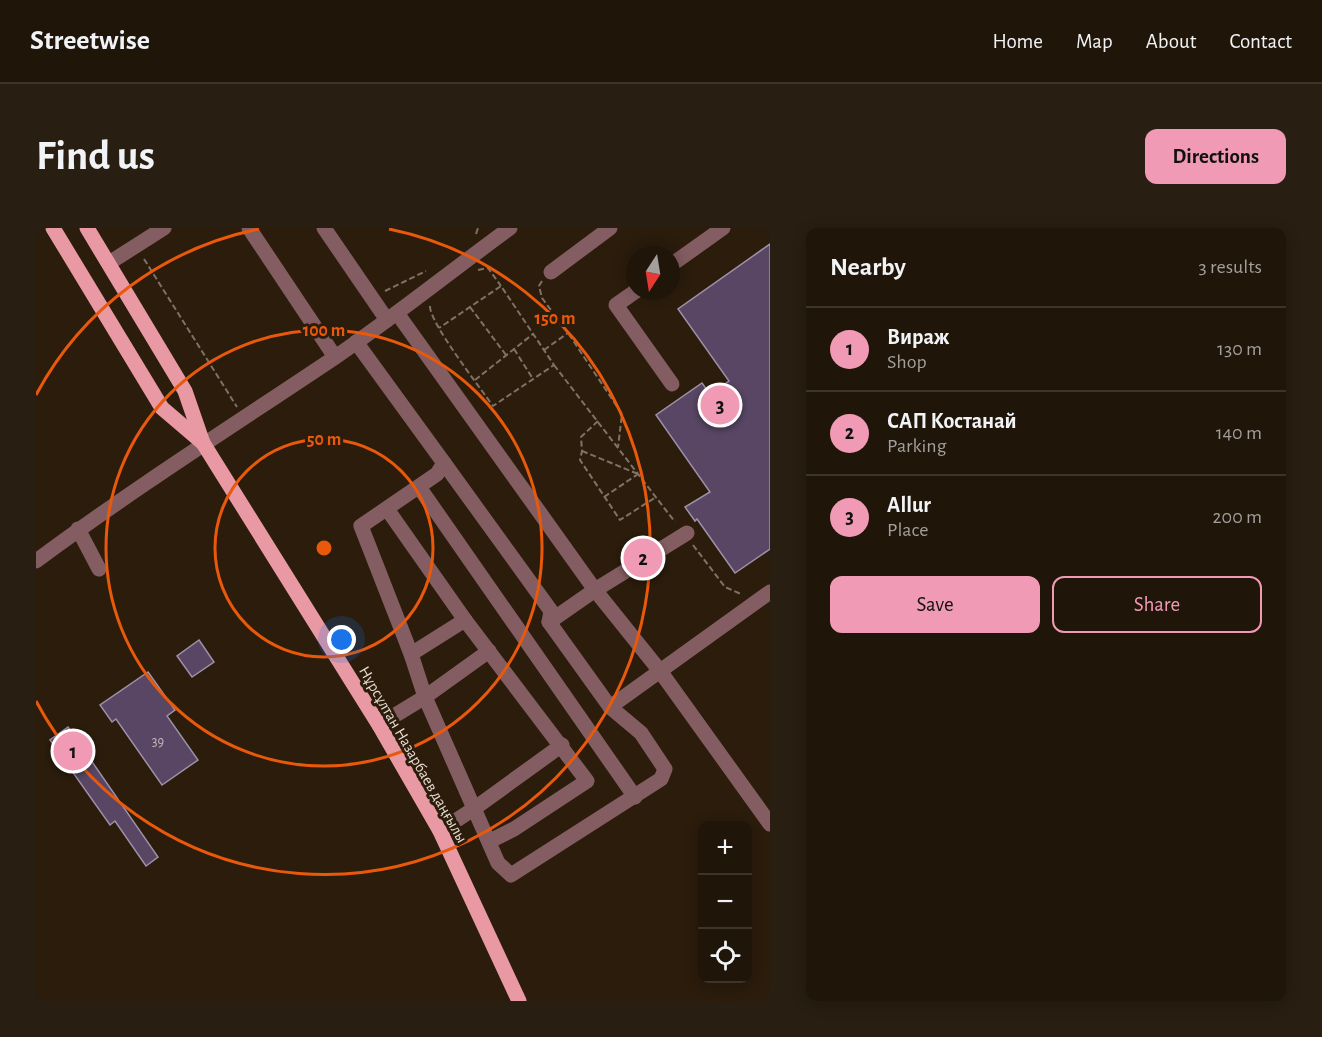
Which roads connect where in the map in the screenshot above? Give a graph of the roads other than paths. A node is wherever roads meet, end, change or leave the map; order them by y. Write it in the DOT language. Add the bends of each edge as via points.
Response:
graph roads {
  1 [pos="53,228"];
  2 [pos="87,228"];
  3 [pos="164,228"];
  4 [pos="249,228"];
  5 [pos="324,228"];
  6 [pos="510,228"];
  7 [pos="610,228"];
  8 [pos="723,228"];
  9 [pos="680,259"];
  10 [pos="109,263"];
  11 [pos="550,272"];
  12 [pos="626,298"];
  13 [pos="392,317"];
  14 [pos="356,342"];
  15 [pos="334,357"];
  16 [pos="672,384"];
  17 [pos="203,443"];
  18 [pos="444,463"];
  19 [pos="419,487"];
  20 [pos="387,509"];
  21 [pos="78,529"];
  22 [pos="686,533"];
  23 [pos="36,561"];
  24 [pos="99,569"];
  25 [pos="595,590"];
  26 [pos="764,597"];
  27 [pos="465,620"];
  28 [pos="549,622"];
  29 [pos="489,651"];
  30 [pos="411,654"];
  31 [pos="660,671"];
  32 [pos="425,697"];
  33 [pos="610,707"];
  34 [pos="379,725"];
  35 [pos="562,745"];
  36 [pos="635,797"];
  37 [pos="475,808"];
  38 [pos="770,824"];
  39 [pos="440,831"];
  40 [pos="490,842"];
  41 [pos="519,1001"];
  1 -- 17 [label="main road, Нұрсұлтан Назарбаев даңғылы" via="162,408"];
  2 -- 10 [label="main road, Нұрсұлтан Назарбаев даңғылы"];
  3 -- 10 [label="street"];
  4 -- 15 [label="street"];
  5 -- 13 [label="street" via="372,298"];
  6 -- 13 [label="street"];
  7 -- 11 [label="street"];
  8 -- 9 [label="street"];
  10 -- 17 [label="main road, Нұрсұлтан Назарбаев даңғылы" via="185,391"];
  12 -- 16 [label="street" via="616,305"];
  13 -- 14 [label="street"];
  13 -- 25 [label="street"];
  14 -- 15 [label="street"];
  14 -- 18 [label="street"];
  15 -- 17 [label="street"];
  17 -- 21 [label="street"];
  17 -- 34 [label="main road, Нұрсұлтан Назарбаев даңғылы"];
  18 -- 19 [label="street" via="437,474"];
  18 -- 28 [label="street" via="550,611"];
  19 -- 20 [label="street"];
  19 -- 36 [label="street"];
  20 -- 27 [label="street"];
  20 -- 30 [label="street" via="361,526"];
  21 -- 23 [label="street"];
  21 -- 24 [label="street"];
  22 -- 25 [label="street"];
  25 -- 28 [label="street"];
  25 -- 31 [label="street"];
  26 -- 31 [label="street"];
  27 -- 29 [label="street"];
  27 -- 30 [label="street"];
  28 -- 33 [label="street"];
  29 -- 32 [label="street"];
  29 -- 35 [label="street"];
  30 -- 32 [label="street"];
  31 -- 33 [label="street"];
  31 -- 38 [label="street"];
  32 -- 34 [label="street"];
  32 -- 37 [label="street"];
  33 -- 36 [label="street" via="641,734 665,769 661,779"];
  34 -- 39 [label="main road, Нұрсұлтан Назарбаев даңғылы"];
  35 -- 37 [label="street"];
  35 -- 40 [label="street" via="587,780"];
  36 -- 40 [label="street" via="511,875 498,863"];
  37 -- 39 [label="street"];
  37 -- 40 [label="street"];
  39 -- 41 [label="main road, Нұрсұлтан Назарбаев даңғылы"];
}
